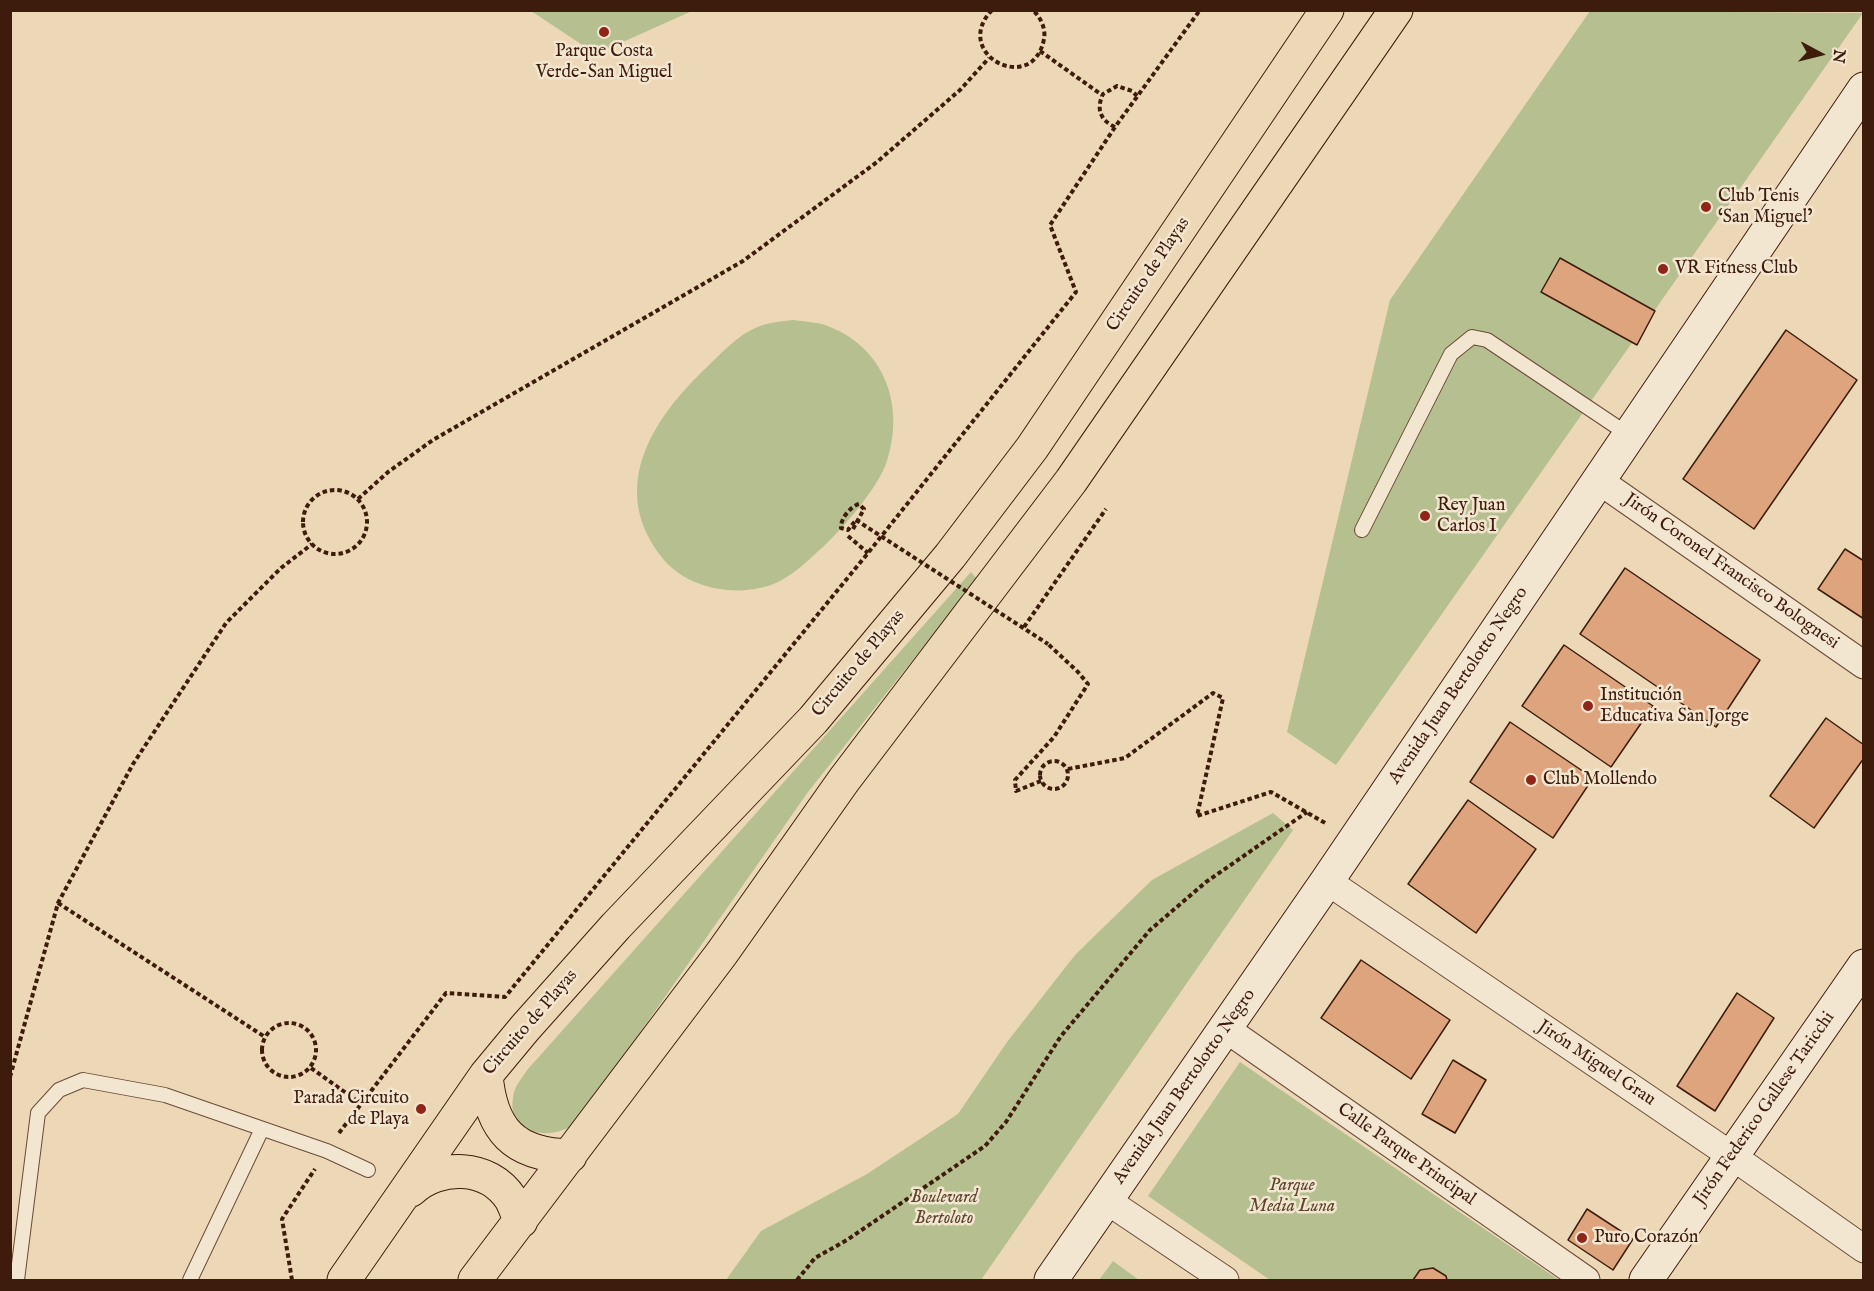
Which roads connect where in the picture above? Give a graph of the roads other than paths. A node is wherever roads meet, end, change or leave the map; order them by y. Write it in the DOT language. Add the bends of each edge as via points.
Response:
graph roads {
  1 [pos="1327,10"];
  2 [pos="1396,10"];
  3 [pos="1863,89"];
  4 [pos="1629,435"];
  5 [pos="1598,480"];
  6 [pos="1362,530"];
  7 [pos="1863,665"];
  8 [pos="1327,881"];
  9 [pos="1863,966"];
  10 [pos="1226,1029"];
  11 [pos="486,1076"];
  12 [pos="262,1129"];
  13 [pos="570,1156"];
  14 [pos="1732,1156"];
  15 [pos="368,1170"];
  16 [pos="404,1197"];
  17 [pos="1106,1200"];
  18 [pos="521,1221"];
  19 [pos="1863,1249"];
  20 [pos="17,1281"];
  21 [pos="190,1281"];
  22 [pos="344,1281"];
  23 [pos="476,1281"];
  24 [pos="1051,1281"];
  25 [pos="1225,1281"];
  26 [pos="1586,1281"];
  27 [pos="1646,1281"];
  1 -- 11 [label="highway, Circuito de Playas" via="1038,439 950,556 813,720 616,927"];
  2 -- 13 [label="highway" via="1071,481 844,780 722,953"];
  3 -- 4 [label="main road, Avenida Juan Bertolotto Negro"];
  4 -- 5 [label="main road, Avenida Juan Bertolotto Negro"];
  4 -- 6 [label="lane" via="1486,340 1472,337 1451,354"];
  5 -- 7 [label="street, Jirón Coronel Francisco Bolognesi"];
  5 -- 8 [label="main road, Avenida Juan Bertolotto Negro"];
  8 -- 10 [label="main road, Avenida Juan Bertolotto Negro"];
  8 -- 14 [label="street, Jirón Miguel Grau"];
  9 -- 14 [label="main road, Jirón Federico Gallese Taricchi"];
  10 -- 17 [label="main road, Avenida Juan Bertolotto Negro"];
  10 -- 26 [label="street, Calle Parque Principal"];
  11 -- 13 [label="highway" via="488,1102 499,1126 519,1145 543,1155"];
  11 -- 16 [label="highway, Circuito de Playas"];
  12 -- 15 [label="lane"];
  12 -- 20 [label="lane" via="165,1095 83,1080 59,1090 38,1113"];
  12 -- 21 [label="lane"];
  13 -- 18 [label="highway"];
  14 -- 19 [label="street, Jirón Miguel Grau"];
  14 -- 27 [label="main road, Jirón Federico Gallese Taricchi"];
  16 -- 18 [label="highway" via="429,1177 445,1171 470,1172 492,1181 510,1199"];
  16 -- 22 [label="highway, Circuito de Playas"];
  17 -- 24 [label="main road, Avenida Juan Bertolotto Negro"];
  17 -- 25 [label="street"];
  18 -- 23 [label="highway"];
}
